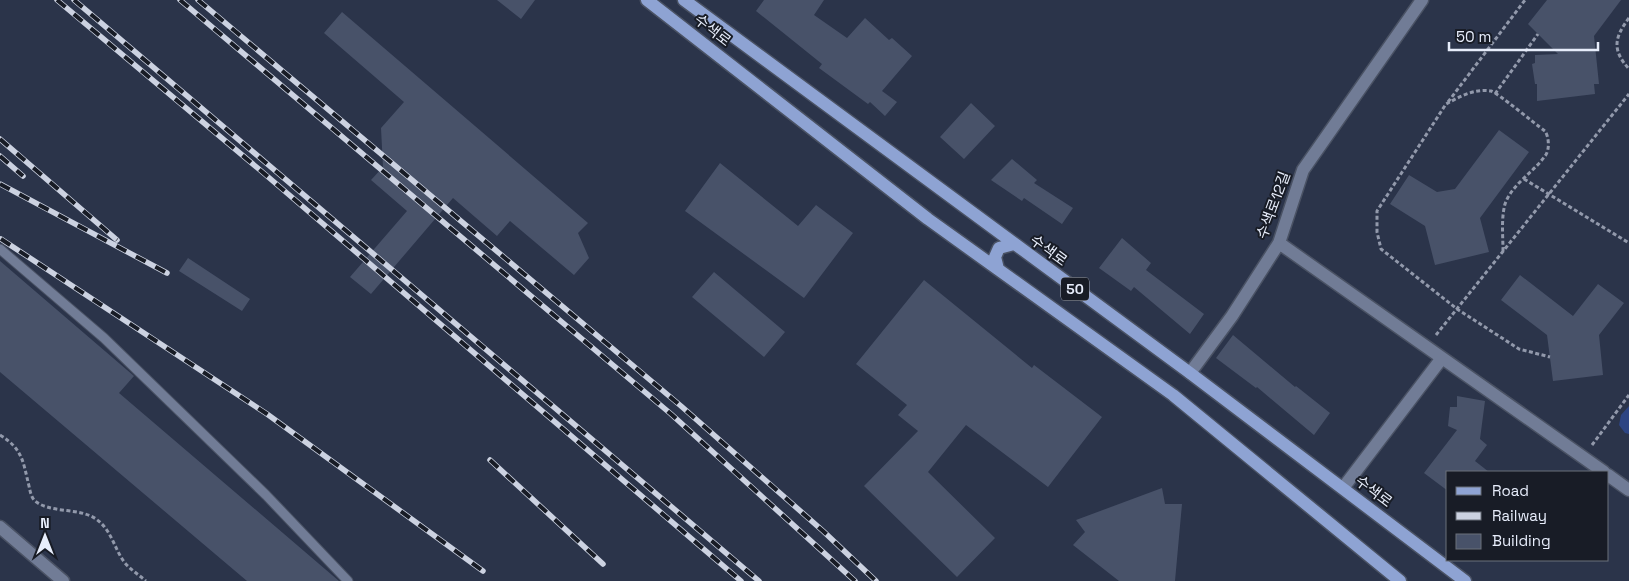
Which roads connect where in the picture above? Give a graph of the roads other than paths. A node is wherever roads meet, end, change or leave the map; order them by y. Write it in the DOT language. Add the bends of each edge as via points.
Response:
graph roads {
  1 [pos="647,0"];
  2 [pos="684,0"];
  3 [pos="1422,0"];
  4 [pos="1279,243"];
  5 [pos="1014,244"];
  6 [pos="0,249"];
  7 [pos="998,269"];
  8 [pos="1442,358"];
  9 [pos="1190,373"];
  10 [pos="1602,471"];
  11 [pos="1609,476"];
  12 [pos="1343,488"];
  13 [pos="1629,490"];
  14 [pos="0,526"];
  15 [pos="63,581"];
  16 [pos="348,581"];
  17 [pos="1400,581"];
  18 [pos="1465,581"];
  1 -- 7 [label="main road, 수색로 / 50" via="928,219"];
  2 -- 5 [label="main road, 수색로 / 50"];
  3 -- 4 [label="street, 수색로12길" via="1303,170"];
  4 -- 8 [label="street"];
  4 -- 9 [label="street, 수색로12길"];
  5 -- 7 [label="main road" via="999,248 995,257"];
  5 -- 9 [label="main road, 수색로 / 50"];
  6 -- 16 [label="lane" via="104,338 266,495"];
  7 -- 17 [label="main road, 수색로 / 50" via="1173,395"];
  8 -- 10 [label="street"];
  8 -- 12 [label="street"];
  9 -- 12 [label="main road, 수색로 / 50"];
  11 -- 13 [label="street"];
  12 -- 18 [label="main road, 수색로 / 50"];
  14 -- 15 [label="street"];
}
